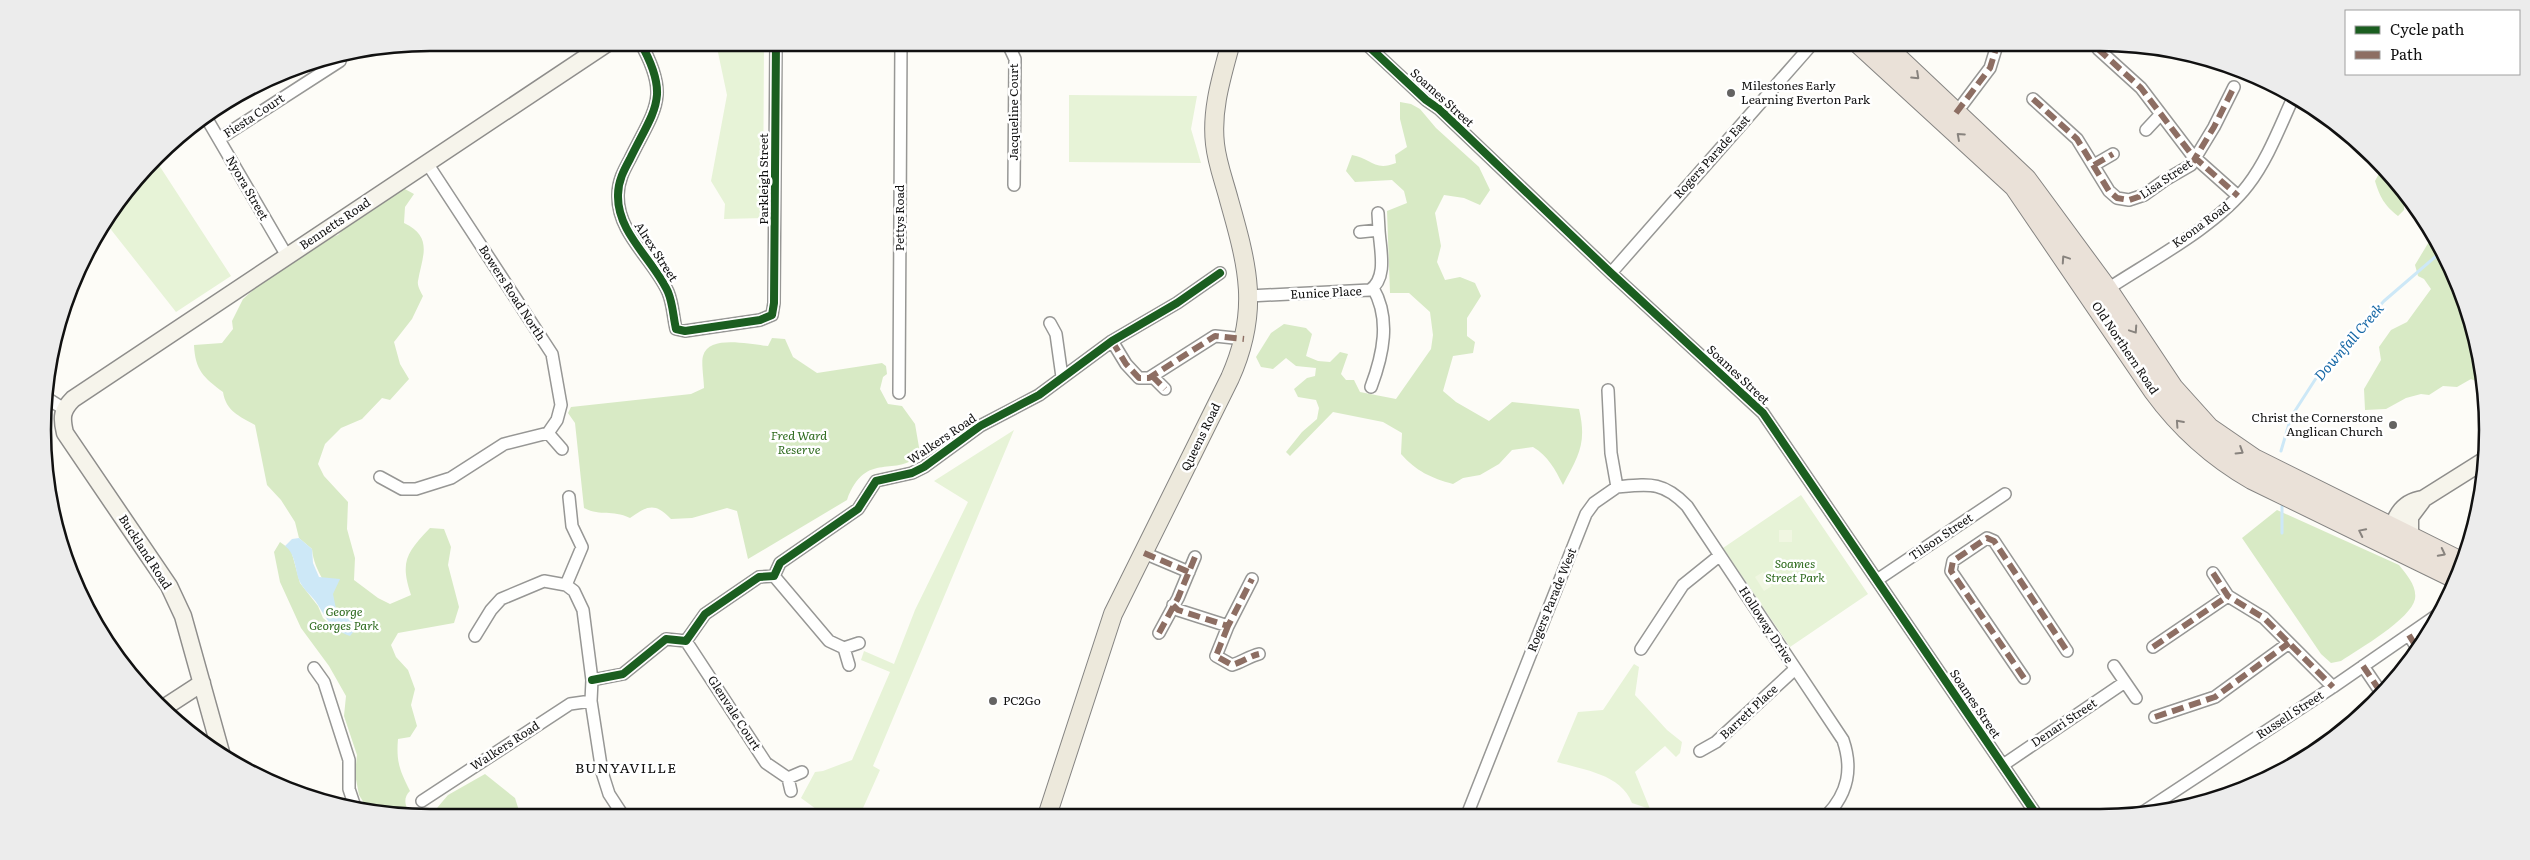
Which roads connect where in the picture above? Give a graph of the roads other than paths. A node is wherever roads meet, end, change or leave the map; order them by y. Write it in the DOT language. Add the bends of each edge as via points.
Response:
graph roads {
  1 [pos="595,51"];
  2 [pos="644,51"];
  3 [pos="776,51"];
  4 [pos="901,51"];
  5 [pos="1011,51"];
  6 [pos="1229,51"];
  7 [pos="1374,51"];
  8 [pos="1806,51"];
  9 [pos="1867,51"];
  10 [pos="1891,51"];
  11 [pos="1995,51"];
  12 [pos="2100,51"];
  13 [pos="337,63"];
  14 [pos="2234,87"];
  15 [pos="2033,99"];
  16 [pos="2291,103"];
  17 [pos="1956,113"];
  18 [pos="2160,115"];
  19 [pos="210,122"];
  20 [pos="2146,130"];
  21 [pos="219,139"];
  22 [pos="2113,154"];
  23 [pos="2196,159"];
  24 [pos="427,163"];
  25 [pos="2094,165"];
  26 [pos="1014,184"];
  27 [pos="2238,196"];
  28 [pos="1378,213"];
  29 [pos="1378,230"];
  30 [pos="1360,232"];
  31 [pos="287,256"];
  32 [pos="1220,273"];
  33 [pos="1611,273"];
  34 [pos="1373,288"];
  35 [pos="2100,294"];
  36 [pos="1249,296"];
  37 [pos="772,315"];
  38 [pos="1050,323"];
  39 [pos="1244,340"];
  40 [pos="1112,341"];
  41 [pos="1152,376"];
  42 [pos="1062,377"];
  43 [pos="1371,387"];
  44 [pos="1165,389"];
  45 [pos="1608,390"];
  46 [pos="899,393"];
  47 [pos="52,402"];
  48 [pos="64,409"];
  49 [pos="548,433"];
  50 [pos="562,450"];
  51 [pos="2477,464"];
  52 [pos="380,477"];
  53 [pos="1617,487"];
  54 [pos="2005,494"];
  55 [pos="569,497"];
  56 [pos="2403,539"];
  57 [pos="1144,553"];
  58 [pos="1719,556"];
  59 [pos="1195,557"];
  60 [pos="1189,572"];
  61 [pos="2213,573"];
  62 [pos="2450,574"];
  63 [pos="774,576"];
  64 [pos="1252,579"];
  65 [pos="1878,580"];
  66 [pos="566,585"];
  67 [pos="2228,596"];
  68 [pos="1173,605"];
  69 [pos="2428,620"];
  70 [pos="1228,626"];
  71 [pos="1159,633"];
  72 [pos="2408,635"];
  73 [pos="475,636"];
  74 [pos="686,641"];
  75 [pos="859,643"];
  76 [pos="2413,643"];
  77 [pos="2289,644"];
  78 [pos="2153,647"];
  79 [pos="844,648"];
  80 [pos="1641,649"];
  81 [pos="2068,650"];
  82 [pos="1260,654"];
  83 [pos="849,665"];
  84 [pos="2114,666"];
  85 [pos="2364,666"];
  86 [pos="314,668"];
  87 [pos="1794,670"];
  88 [pos="2024,678"];
  89 [pos="592,680"];
  90 [pos="2125,682"];
  91 [pos="202,683"];
  92 [pos="2333,687"];
  93 [pos="2378,688"];
  94 [pos="2136,698"];
  95 [pos="592,701"];
  96 [pos="169,705"];
  97 [pos="2155,717"];
  98 [pos="219,744"];
  99 [pos="1700,751"];
  100 [pos="2003,765"];
  101 [pos="802,772"];
  102 [pos="788,778"];
  103 [pos="791,791"];
  104 [pos="353,800"];
  105 [pos="422,801"];
  106 [pos="2154,805"];
  107 [pos="618,809"];
  108 [pos="1049,809"];
  109 [pos="1470,809"];
  110 [pos="1831,809"];
  111 [pos="2033,809"];
  1 -- 24 [label="street, Bennetts Road"];
  2 -- 37 [label="street, Alrex Street" via="654,70 658,90 652,113 621,176 618,208 624,224 667,290 676,329 685,331 760,320"];
  3 -- 37 [label="street, Parkleigh Street"];
  4 -- 46 [label="street, Pettys Road"];
  5 -- 26 [label="street, Jacqueline Court" via="1015,59"];
  6 -- 36 [label="main road, Queens Road" via="1216,105 1215,137 1218,161 1246,266"];
  7 -- 33 [label="street, Soames Street"];
  8 -- 33 [label="street, Rogers Parade East"];
  35 -- 9 [label="highway, Old Northern Road, one-way" via="2014,187"];
  10 -- 17 [label="highway, Old Northern Road, one-way"];
  11 -- 17 [label="street" via="1990,68"];
  12 -- 18 [label="street" via="2136,83"];
  13 -- 21 [label="street, Fiesta Court"];
  14 -- 23 [label="street"];
  15 -- 25 [label="street, Lisa Street" via="2077,139"];
  16 -- 27 [label="street, Keona Road" via="2258,170"];
  17 -- 35 [label="highway, Old Northern Road" via="2026,179"];
  18 -- 20 [label="street"];
  18 -- 23 [label="street"];
  19 -- 21 [label="street, Nyora Street"];
  21 -- 31 [label="street, Nyora Street"];
  22 -- 25 [label="street"];
  23 -- 25 [label="street, Lisa Street" via="2144,195 2129,200 2117,198 2108,191"];
  23 -- 27 [label="street"];
  24 -- 31 [label="street, Bennetts Road"];
  24 -- 49 [label="street, Bowers Road North" via="552,354 561,405 557,420"];
  27 -- 35 [label="street, Keona Road" via="2214,218"];
  28 -- 29 [label="street, Eunice Place"];
  29 -- 30 [label="street"];
  29 -- 34 [label="street, Eunice Place" via="1381,275"];
  31 -- 48 [label="street, Bennetts Road" via="73,399"];
  32 -- 40 [label="street, Walkers Road"];
  33 -- 65 [label="street, Soames Street" via="1762,413"];
  34 -- 36 [label="street, Eunice Place" via="1362,292"];
  34 -- 43 [label="street" via="1382,305 1383,337 1381,357"];
  35 -- 56 [label="highway, Old Northern Road, one-way" via="2173,388 2209,428 2254,459"];
  56 -- 35 [label="highway, Old Northern Road, one-way" via="2252,479 2208,451 2163,403"];
  36 -- 39 [label="main road, Queens Road"];
  38 -- 42 [label="street" via="1056,334"];
  39 -- 41 [label="street" via="1215,336"];
  39 -- 57 [label="main road, Queens Road" via="1230,378"];
  40 -- 41 [label="street" via="1139,378"];
  40 -- 42 [label="street, Walkers Road"];
  41 -- 44 [label="street"];
  42 -- 63 [label="street, Walkers Road" via="1039,395 980,426 924,467 876,481 858,509 780,563"];
  45 -- 53 [label="street"];
  47 -- 48 [label="street"];
  48 -- 91 [label="street, Buckland Road" via="65,432 169,586 183,616"];
  49 -- 50 [label="street"];
  49 -- 52 [label="street" via="504,444 451,478 416,489 402,489"];
  51 -- 56 [label="street" via="2423,499 2402,508 2396,519"];
  53 -- 58 [label="street, Holloway Drive" via="1651,483 1682,500"];
  53 -- 109 [label="street, Rogers Parade West" via="1594,503 1586,514"];
  54 -- 65 [label="street, Tilson Street"];
  55 -- 66 [label="street" via="572,526 582,547"];
  56 -- 62 [label="highway, Old Northern Road"];
  57 -- 60 [label="street"];
  57 -- 108 [label="main road, Queens Road" via="1105,634"];
  58 -- 80 [label="street" via="1683,585"];
  58 -- 87 [label="street, Holloway Drive"];
  59 -- 60 [label="street"];
  60 -- 68 [label="street"];
  61 -- 67 [label="street"];
  63 -- 74 [label="street" via="758,577 705,614"];
  63 -- 79 [label="street" via="829,641"];
  64 -- 70 [label="street"];
  65 -- 100 [label="street, Soames Street"];
  66 -- 73 [label="street" via="544,581 501,599"];
  66 -- 89 [label="street" via="581,603"];
  67 -- 77 [label="street" via="2264,618"];
  67 -- 78 [label="street"];
  68 -- 70 [label="street" via="1178,610"];
  68 -- 71 [label="street"];
  69 -- 72 [label="street, Russell Street"];
  70 -- 82 [label="street" via="1216,656 1232,664"];
  72 -- 76 [label="street"];
  72 -- 85 [label="street, Russell Street"];
  74 -- 89 [label="street" via="666,639 623,674"];
  74 -- 102 [label="street, Glenvale Court" via="766,763"];
  75 -- 79 [label="street"];
  77 -- 92 [label="street"];
  77 -- 97 [label="street" via="2216,697"];
  79 -- 83 [label="street"];
  81 -- 88 [label="street" via="1994,541 1987,538 1953,561 1951,571"];
  84 -- 90 [label="street"];
  85 -- 92 [label="street, Russell Street"];
  85 -- 93 [label="street"];
  86 -- 104 [label="street" via="324,682 349,760 349,789"];
  87 -- 99 [label="street, Barrett Place" via="1716,742"];
  87 -- 110 [label="street, Holloway Drive" via="1842,740 1848,756 1848,781"];
  89 -- 95 [label="street"];
  90 -- 94 [label="street"];
  90 -- 100 [label="street, Denari Street"];
  91 -- 96 [label="street"];
  91 -- 98 [label="street, Buckland Road"];
  92 -- 106 [label="street, Russell Street"];
  95 -- 105 [label="street, Walkers Road" via="570,704"];
  95 -- 107 [label="street" via="605,783"];
  100 -- 111 [label="street, Soames Street"];
  101 -- 102 [label="street"];
  102 -- 103 [label="street"];
}
